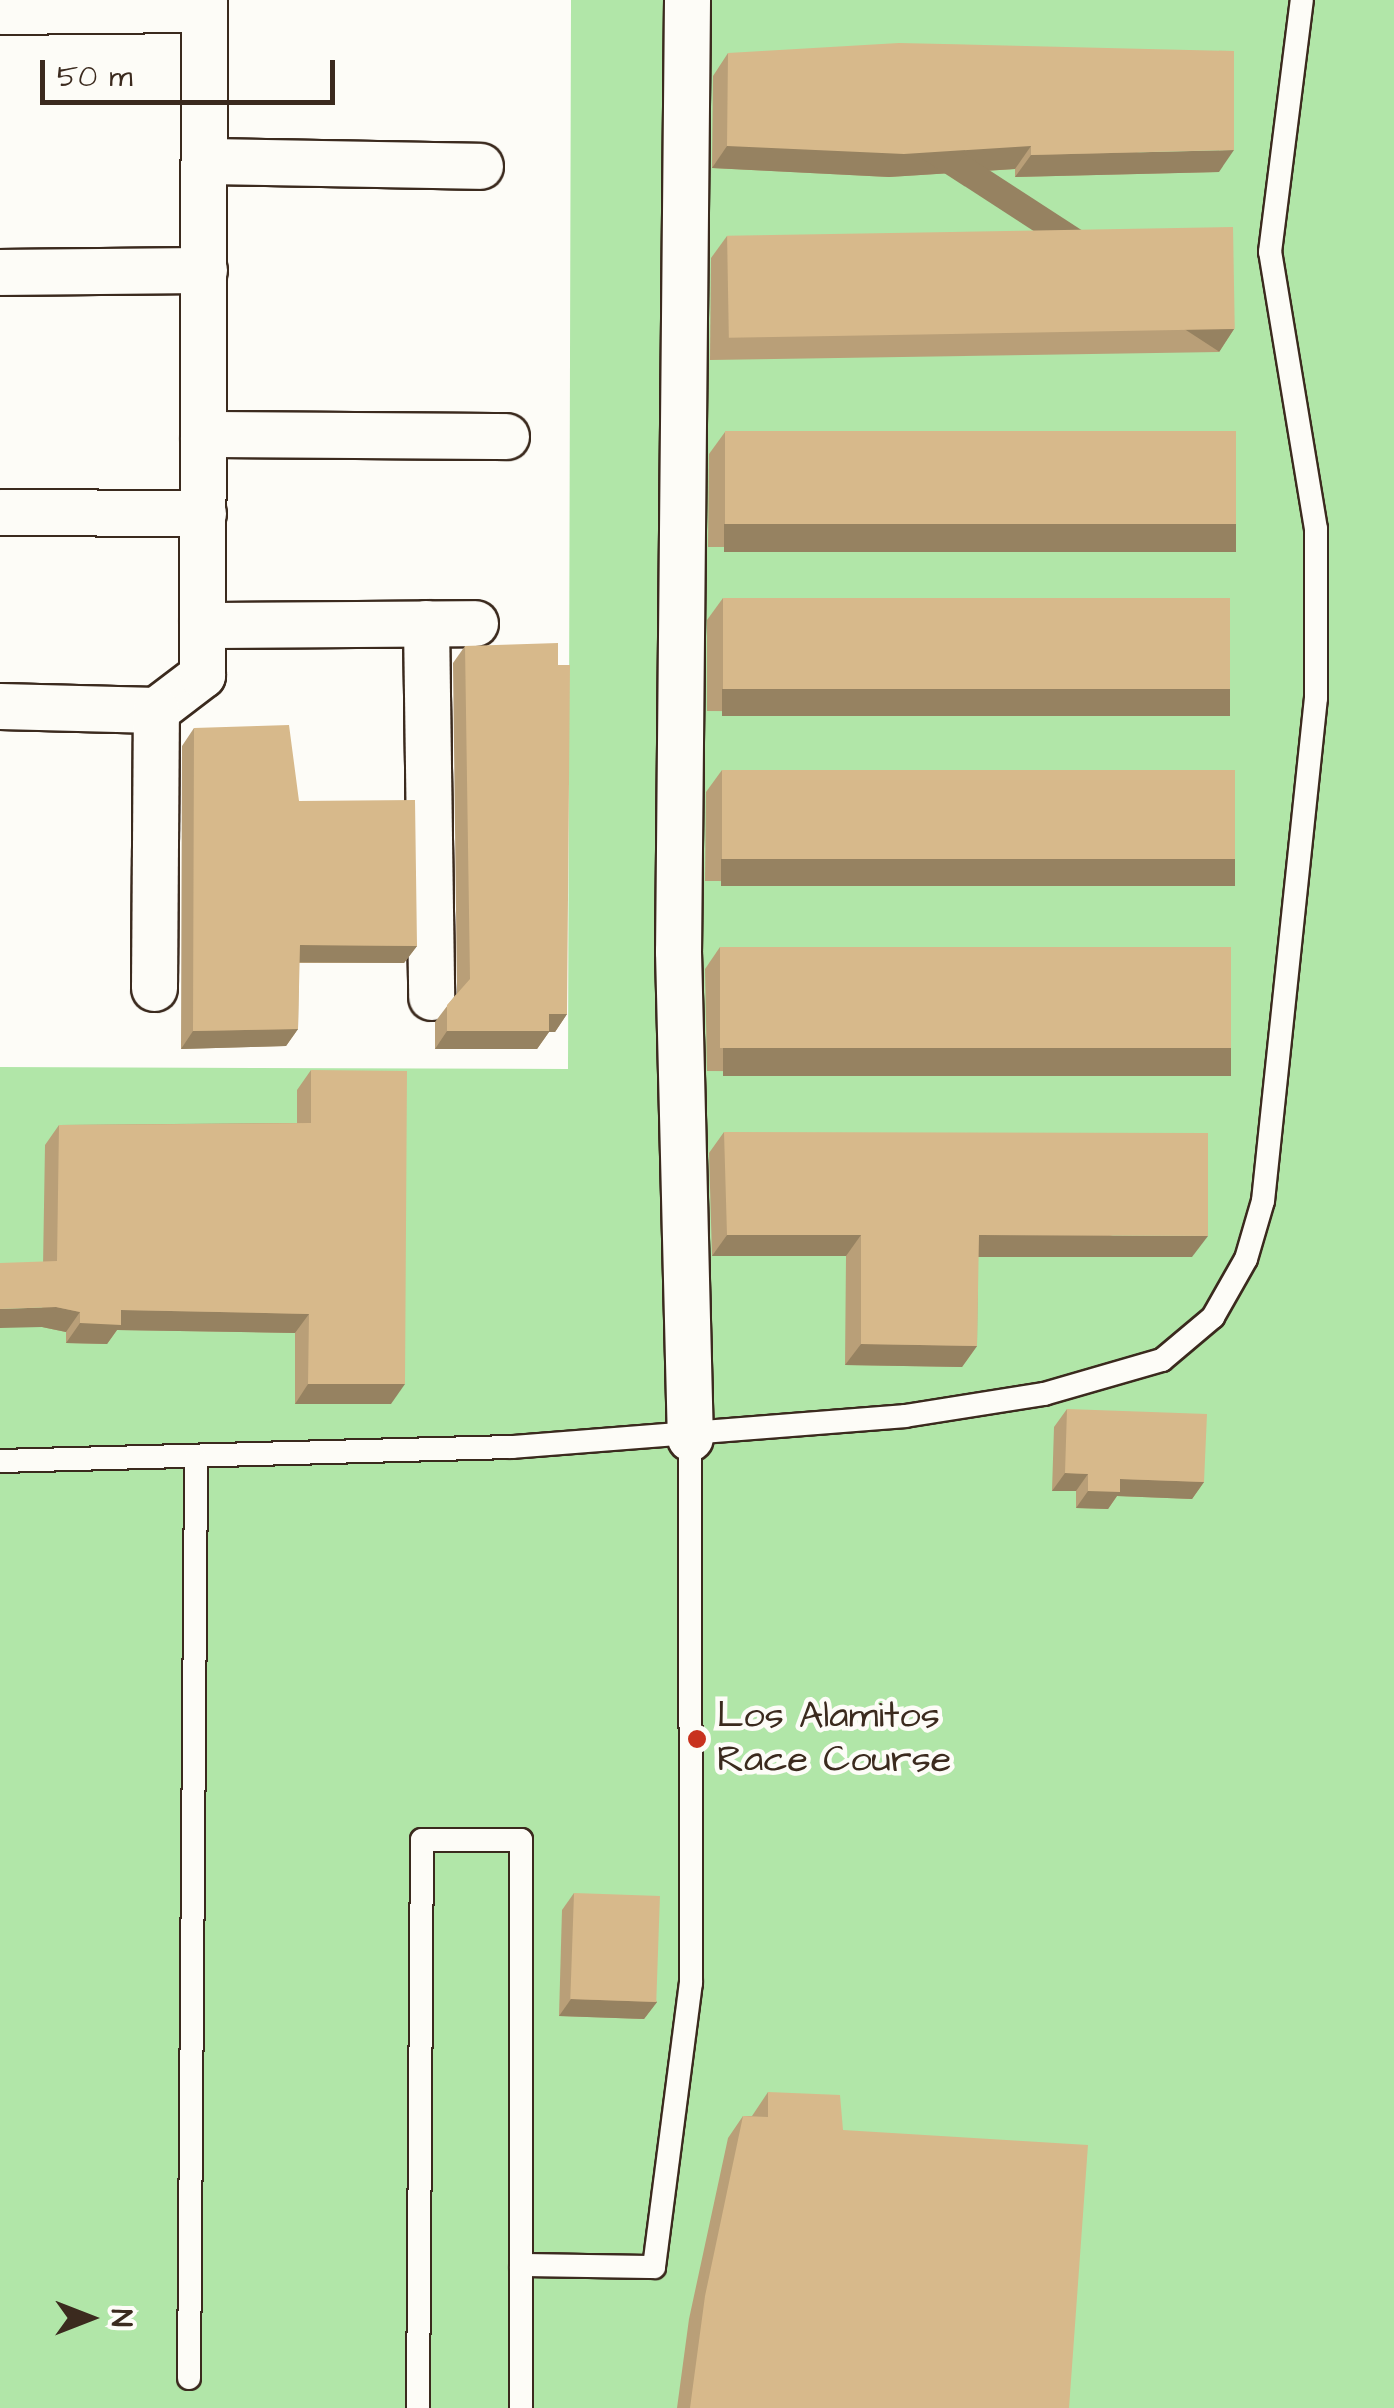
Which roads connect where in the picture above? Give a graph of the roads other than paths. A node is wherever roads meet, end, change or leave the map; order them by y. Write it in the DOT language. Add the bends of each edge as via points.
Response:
graph roads {
  1 [pos="687,0"];
  2 [pos="1302,0"];
  3 [pos="204,5"];
  4 [pos="0,11"];
  5 [pos="204,161"];
  6 [pos="480,166"];
  7 [pos="204,270"];
  8 [pos="0,272"];
  9 [pos="203,434"];
  10 [pos="506,436"];
  11 [pos="0,512"];
  12 [pos="203,513"];
  13 [pos="426,623"];
  14 [pos="476,623"];
  15 [pos="202,626"];
  16 [pos="0,706"];
  17 [pos="156,710"];
  18 [pos="154,988"];
  19 [pos="431,996"];
  20 [pos="690,1438"];
  21 [pos="196,1459"];
  22 [pos="0,1461"];
  23 [pos="521,2265"];
  24 [pos="189,2378"];
  25 [pos="418,2408"];
  26 [pos="521,2408"];
  1 -- 20 [label="street" via="678,950"];
  2 -- 20 [label="lane" via="1270,252 1316,529 1316,698 1279,1103 1246,1259 1213,1317 1162,1360 1044,1394"];
  3 -- 4 [label="street"];
  3 -- 5 [label="street"];
  5 -- 6 [label="street"];
  5 -- 7 [label="street"];
  7 -- 8 [label="street"];
  7 -- 9 [label="street"];
  9 -- 10 [label="street"];
  9 -- 12 [label="street"];
  11 -- 12 [label="street"];
  12 -- 15 [label="street"];
  13 -- 14 [label="street"];
  13 -- 15 [label="street"];
  13 -- 19 [label="street"];
  15 -- 17 [label="street" via="202,674"];
  16 -- 17 [label="street"];
  17 -- 18 [label="street"];
  20 -- 21 [label="lane"];
  20 -- 23 [label="lane" via="691,1983 654,2267"];
  21 -- 22 [label="lane"];
  21 -- 24 [label="lane"];
  23 -- 25 [label="lane" via="521,1840 422,1840"];
  23 -- 26 [label="lane"];
}
